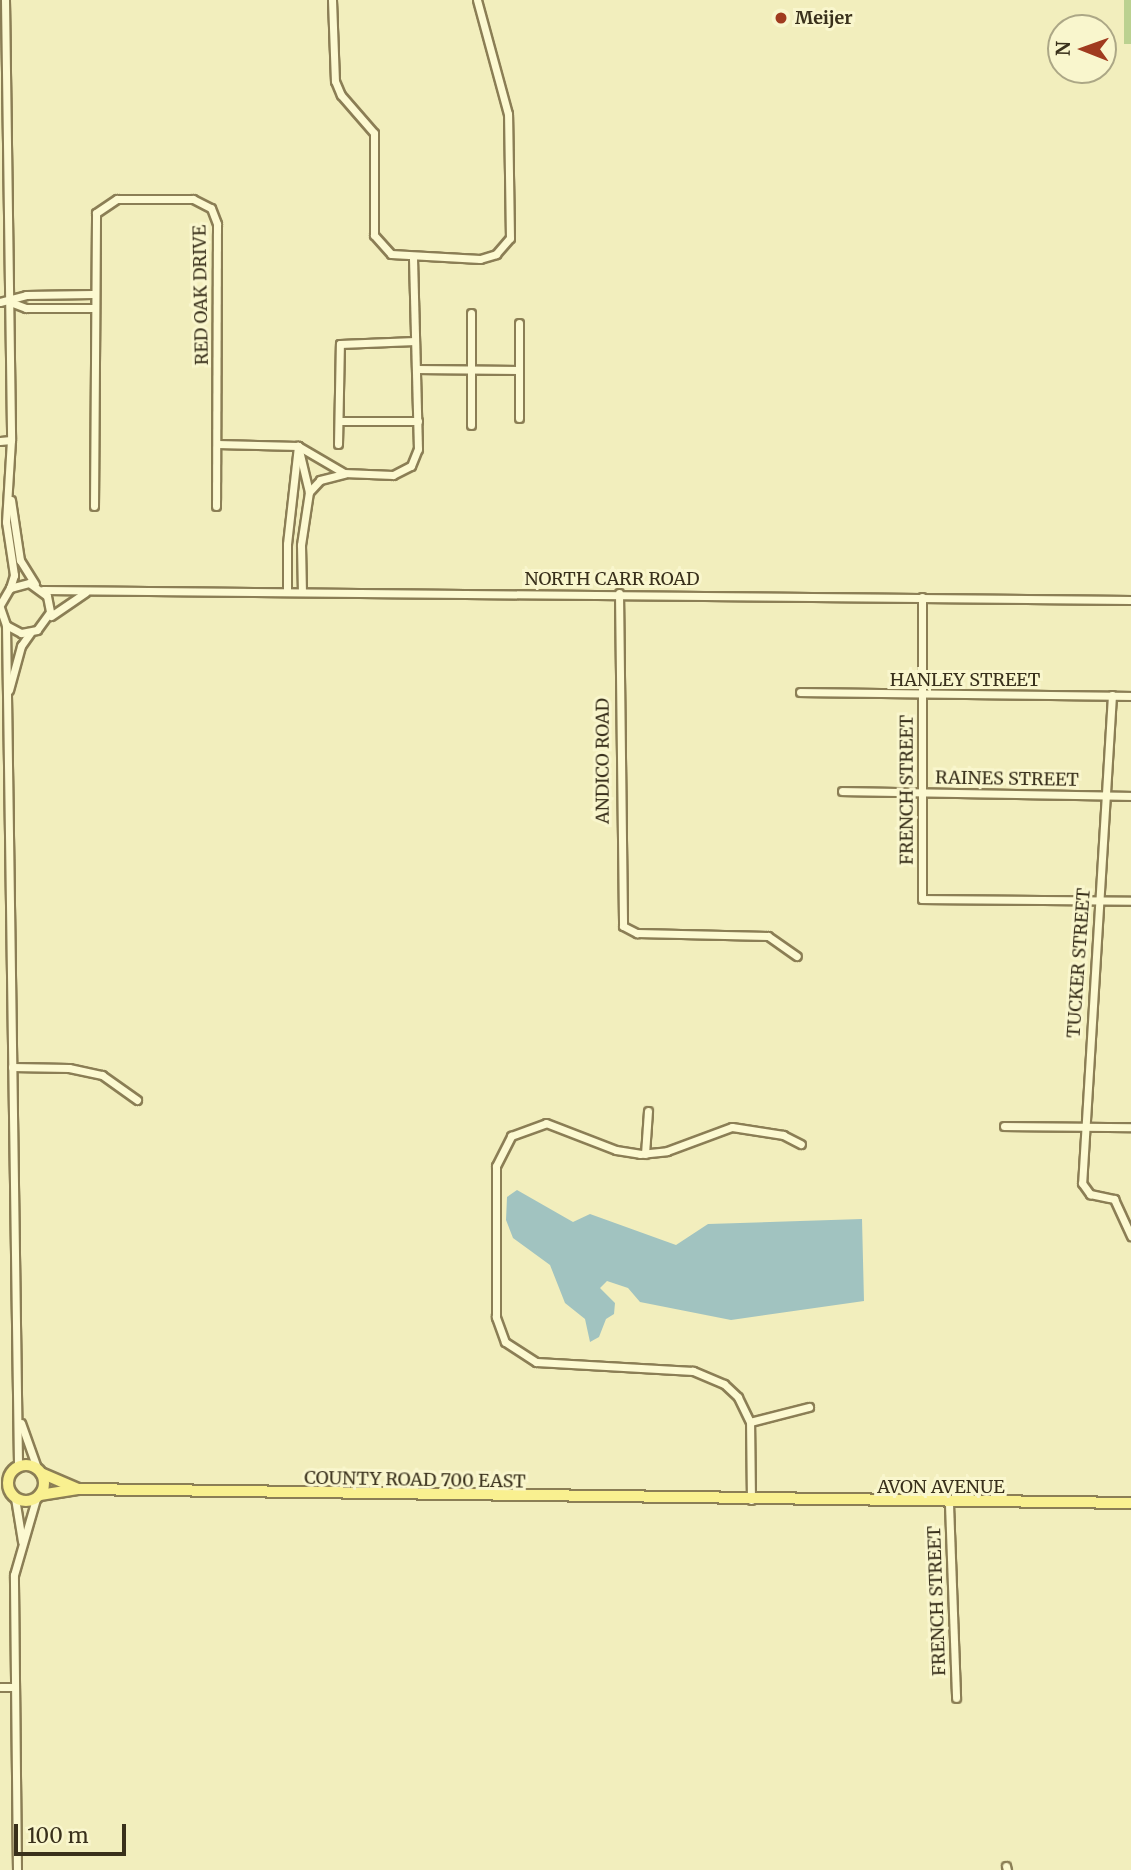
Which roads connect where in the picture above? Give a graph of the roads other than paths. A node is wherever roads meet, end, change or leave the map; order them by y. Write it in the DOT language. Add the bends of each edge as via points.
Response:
graph roads {
  1 [pos="5,0"];
  2 [pos="332,0"];
  3 [pos="477,0"];
  4 [pos="3,57"];
  5 [pos="413,258"];
  6 [pos="93,294"];
  7 [pos="0,302"];
  8 [pos="10,302"];
  9 [pos="93,308"];
  10 [pos="471,313"];
  11 [pos="519,323"];
  12 [pos="415,341"];
  13 [pos="416,369"];
  14 [pos="471,369"];
  15 [pos="519,370"];
  16 [pos="519,418"];
  17 [pos="339,421"];
  18 [pos="418,421"];
  19 [pos="471,425"];
  20 [pos="11,440"];
  21 [pos="0,441"];
  22 [pos="217,444"];
  23 [pos="338,444"];
  24 [pos="299,446"];
  25 [pos="0,455"];
  26 [pos="11,456"];
  27 [pos="344,474"];
  28 [pos="309,492"];
  29 [pos="10,495"];
  30 [pos="94,506"];
  31 [pos="216,506"];
  32 [pos="10,588"];
  33 [pos="39,588"];
  34 [pos="94,589"];
  35 [pos="288,591"];
  36 [pos="302,591"];
  37 [pos="620,593"];
  38 [pos="922,597"];
  39 [pos="1131,600"];
  40 [pos="0,607"];
  41 [pos="48,619"];
  42 [pos="6,625"];
  43 [pos="30,633"];
  44 [pos="9,690"];
  45 [pos="800,692"];
  46 [pos="1112,695"];
  47 [pos="922,696"];
  48 [pos="1131,696"];
  49 [pos="842,791"];
  50 [pos="923,794"];
  51 [pos="1106,796"];
  52 [pos="1131,796"];
  53 [pos="0,804"];
  54 [pos="9,804"];
  55 [pos="1100,900"];
  56 [pos="1131,901"];
  57 [pos="797,956"];
  58 [pos="12,1067"];
  59 [pos="137,1100"];
  60 [pos="648,1111"];
  61 [pos="1004,1126"];
  62 [pos="1084,1126"];
  63 [pos="1131,1127"];
  64 [pos="801,1144"];
  65 [pos="645,1154"];
  66 [pos="1131,1236"];
  67 [pos="809,1407"];
  68 [pos="750,1422"];
  69 [pos="21,1423"];
  70 [pos="16,1468"];
  71 [pos="39,1470"];
  72 [pos="0,1472"];
  73 [pos="78,1489"];
  74 [pos="8,1494"];
  75 [pos="38,1497"];
  76 [pos="751,1501"];
  77 [pos="1131,1503"];
  78 [pos="949,1504"];
  79 [pos="22,1542"];
  80 [pos="0,1687"];
  81 [pos="13,1687"];
  82 [pos="956,1698"];
  83 [pos="17,1870"];
  1 -- 4 [label="street"];
  2 -- 5 [label="street" via="335,81 341,95 374,133 373,235 391,254"];
  3 -- 5 [label="street" via="508,114 510,238 496,254 480,259"];
  4 -- 8 [label="street"];
  5 -- 12 [label="street"];
  6 -- 8 [label="street" via="26,295"];
  6 -- 9 [label="street, RED OAK DRIVE"];
  6 -- 22 [label="street, RED OAK DRIVE" via="94,223 101,206 117,199 193,199 211,208 217,224"];
  7 -- 8 [label="street"];
  8 -- 9 [label="street" via="26,308"];
  8 -- 20 [label="street"];
  9 -- 30 [label="street, RED OAK DRIVE"];
  10 -- 14 [label="street"];
  11 -- 15 [label="street"];
  12 -- 13 [label="street"];
  12 -- 17 [label="street" via="340,344"];
  13 -- 14 [label="street"];
  13 -- 18 [label="street"];
  14 -- 15 [label="street"];
  14 -- 19 [label="street"];
  15 -- 16 [label="street"];
  17 -- 18 [label="street"];
  17 -- 23 [label="street"];
  18 -- 27 [label="street" via="416,457 403,473"];
  20 -- 21 [label="street"];
  20 -- 26 [label="street"];
  22 -- 24 [label="street"];
  22 -- 31 [label="street, RED OAK DRIVE"];
  24 -- 27 [label="street"];
  24 -- 28 [label="street"];
  24 -- 35 [label="street" via="287,544"];
  25 -- 26 [label="street"];
  26 -- 29 [label="street"];
  27 -- 28 [label="street" via="320,480"];
  28 -- 36 [label="street" via="301,545"];
  29 -- 32 [label="street" via="6,522 14,575"];
  29 -- 33 [label="street" via="18,550"];
  32 -- 33 [label="street" via="23,583"];
  32 -- 40 [label="street"];
  33 -- 34 [label="street, NORTH CARR ROAD"];
  33 -- 41 [label="street" via="50,604"];
  34 -- 35 [label="street, NORTH CARR ROAD"];
  34 -- 41 [label="street, NORTH CARR ROAD" via="72,598"];
  35 -- 36 [label="street, NORTH CARR ROAD"];
  36 -- 37 [label="street, NORTH CARR ROAD"];
  37 -- 38 [label="street, NORTH CARR ROAD"];
  37 -- 57 [label="street, ANDICO ROAD" via="620,915 625,928 636,933 768,936"];
  38 -- 39 [label="street, NORTH CARR ROAD"];
  38 -- 47 [label="street, FRENCH STREET"];
  40 -- 42 [label="street"];
  41 -- 43 [label="street"];
  42 -- 43 [label="street"];
  42 -- 44 [label="street"];
  43 -- 44 [label="street" via="21,646"];
  44 -- 54 [label="street"];
  45 -- 47 [label="street, HANLEY STREET"];
  46 -- 47 [label="street, HANLEY STREET"];
  46 -- 48 [label="street, HANLEY STREET"];
  46 -- 51 [label="street, TUCKER STREET"];
  47 -- 50 [label="street, FRENCH STREET"];
  49 -- 50 [label="street, RAINES STREET"];
  50 -- 51 [label="street, RAINES STREET"];
  50 -- 55 [label="street, FRENCH STREET" via="922,899"];
  51 -- 52 [label="street, RAINES STREET"];
  51 -- 55 [label="street, TUCKER STREET"];
  53 -- 54 [label="street"];
  54 -- 58 [label="street"];
  55 -- 56 [label="street"];
  55 -- 62 [label="street, TUCKER STREET"];
  58 -- 59 [label="street" via="69,1068 102,1075"];
  58 -- 69 [label="street"];
  60 -- 65 [label="street"];
  61 -- 62 [label="street"];
  62 -- 63 [label="street"];
  62 -- 66 [label="street, TUCKER STREET" via="1083,1189 1114,1199"];
  64 -- 65 [label="street" via="783,1135 732,1127"];
  65 -- 68 [label="street" via="616,1150 546,1123 521,1129 506,1142 495,1175 499,1330 516,1353 536,1362 704,1374 732,1391"];
  67 -- 68 [label="street"];
  68 -- 76 [label="street"];
  69 -- 70 [label="street"];
  69 -- 71 [label="street"];
  70 -- 71 [label="main road"];
  70 -- 72 [label="main road"];
  70 -- 74 [label="main road" via="7,1481"];
  71 -- 73 [label="main road, COUNTY ROAD 700 EAST"];
  71 -- 75 [label="main road" via="44,1484"];
  73 -- 75 [label="main road, COUNTY ROAD 700 EAST"];
  73 -- 76 [label="main road, COUNTY ROAD 700 EAST"];
  74 -- 75 [label="main road" via="25,1502"];
  74 -- 79 [label="street"];
  75 -- 79 [label="street"];
  76 -- 78 [label="main road, AVON AVENUE"];
  77 -- 78 [label="main road, AVON AVENUE"];
  78 -- 82 [label="street, FRENCH STREET"];
  79 -- 81 [label="street" via="14,1575"];
  80 -- 81 [label="street"];
  81 -- 83 [label="street"];
}
